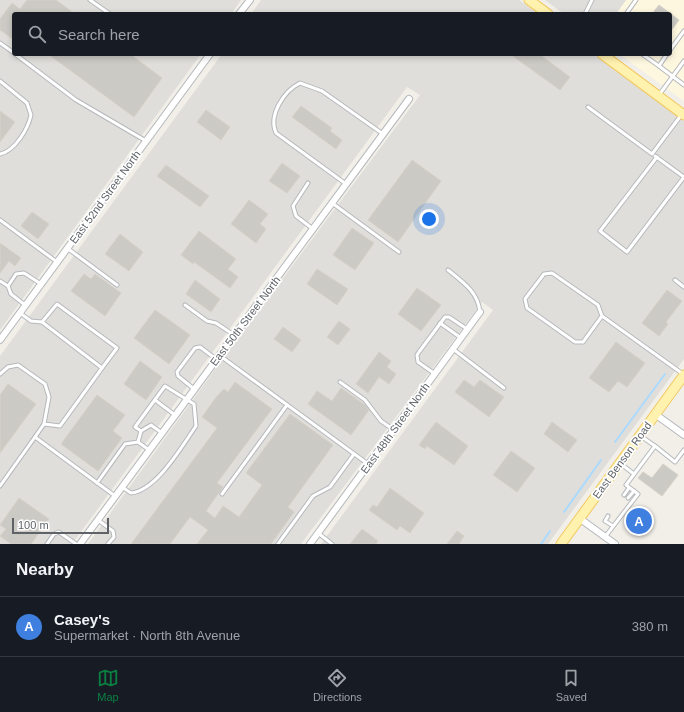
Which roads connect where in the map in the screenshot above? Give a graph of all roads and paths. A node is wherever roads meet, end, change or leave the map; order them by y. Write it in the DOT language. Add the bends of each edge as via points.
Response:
graph roads {
  1 [pos="90,0"];
  2 [pos="250,0"];
  3 [pos="529,0"];
  4 [pos="592,0"];
  5 [pos="636,0"];
  6 [pos="107,12"];
  7 [pos="241,12"];
  8 [pos="545,12"];
  9 [pos="585,12"];
  10 [pos="627,12"];
  11 [pos="684,31"];
  12 [pos="0,43"];
  13 [pos="672,47"];
  14 [pos="12,52"];
  15 [pos="17,56"];
  16 [pos="209,56"];
  17 [pos="605,56"];
  18 [pos="645,56"];
  19 [pos="666,56"];
  20 [pos="684,61"];
  21 [pos="659,66"];
  22 [pos="673,76"];
  23 [pos="0,81"];
  24 [pos="684,85"];
  25 [pos="658,96"];
  26 [pos="409,99"];
  27 [pos="588,107"];
  28 [pos="683,115"];
  29 [pos="383,134"];
  30 [pos="146,141"];
  31 [pos="0,154"];
  32 [pos="652,154"];
  33 [pos="657,157"];
  34 [pos="684,177"];
  35 [pos="308,183"];
  36 [pos="346,184"];
  37 [pos="332,203"];
  38 [pos="0,220"];
  39 [pos="313,229"];
  40 [pos="67,248"];
  41 [pos="399,252"];
  42 [pos="57,262"];
  43 [pos="448,270"];
  44 [pos="675,280"];
  45 [pos="0,281"];
  46 [pos="41,284"];
  47 [pos="117,285"];
  48 [pos="8,286"];
  49 [pos="684,287"];
  50 [pos="25,305"];
  51 [pos="185,305"];
  52 [pos="480,312"];
  53 [pos="20,313"];
  54 [pos="602,316"];
  55 [pos="42,322"];
  56 [pos="440,323"];
  57 [pos="468,330"];
  58 [pos="234,335"];
  59 [pos="461,338"];
  60 [pos="0,340"];
  61 [pos="453,350"];
  62 [pos="218,357"];
  63 [pos="102,368"];
  64 [pos="0,374"];
  65 [pos="435,374"];
  66 [pos="684,375"];
  67 [pos="340,382"];
  68 [pos="504,388"];
  69 [pos="194,389"];
  70 [pos="187,399"];
  71 [pos="155,400"];
  72 [pos="287,405"];
  73 [pos="655,414"];
  74 [pos="175,415"];
  75 [pos="44,424"];
  76 [pos="394,430"];
  77 [pos="141,431"];
  78 [pos="162,433"];
  79 [pos="684,435"];
  80 [pos="640,436"];
  81 [pos="35,437"];
  82 [pos="138,442"];
  83 [pos="655,446"];
  84 [pos="149,450"];
  85 [pos="684,450"];
  86 [pos="354,454"];
  87 [pos="620,463"];
  88 [pos="368,464"];
  89 [pos="634,474"];
  90 [pos="97,483"];
  91 [pos="0,486"];
  92 [pos="122,487"];
  93 [pos="629,488"];
  94 [pos="634,491"];
  95 [pos="222,494"];
  96 [pos="624,495"];
  97 [pos="115,496"];
  98 [pos="628,498"];
  99 [pos="608,516"];
  100 [pos="579,518"];
  101 [pos="612,519"];
  102 [pos="98,520"];
  103 [pos="609,523"];
  104 [pos="614,526"];
  105 [pos="318,533"];
  106 [pos="605,537"];
  107 [pos="47,544"];
  108 [pos="76,544"];
  109 [pos="80,544"];
  110 [pos="108,544"];
  111 [pos="278,544"];
  112 [pos="310,544"];
  113 [pos="332,544"];
  114 [pos="561,544"];
  115 [pos="615,544"];
  1 -- 6 [label="lane"];
  2 -- 7 [label="street"];
  3 -- 8 [label="main road"];
  4 -- 9 [label="lane"];
  5 -- 10 [label="lane"];
  11 -- 13 [label="lane"];
  12 -- 14 [label="lane"];
  15 -- 30 [label="lane" via="76,100"];
  16 -- 30 [label="street, East 52nd Street North"];
  17 -- 25 [label="main road"];
  18 -- 21 [label="lane"];
  19 -- 21 [label="lane"];
  20 -- 22 [label="lane"];
  21 -- 22 [label="lane"];
  22 -- 24 [label="lane"];
  22 -- 25 [label="lane"];
  23 -- 31 [label="lane" via="27,103 31,115 30,121 15,143"];
  25 -- 28 [label="main road"];
  26 -- 29 [label="street, East 50th Street North"];
  27 -- 32 [label="lane"];
  28 -- 32 [label="lane"];
  29 -- 36 [label="street, East 50th Street North"];
  29 -- 36 [label="lane" via="322,91 300,83 291,87 276,109 273,127 276,133"];
  30 -- 40 [label="street, East 52nd Street North"];
  32 -- 33 [label="lane"];
  33 -- 34 [label="lane"];
  33 -- 34 [label="lane" via="600,231 627,252"];
  35 -- 39 [label="lane" via="292,206 296,216"];
  36 -- 37 [label="street, East 50th Street North"];
  37 -- 39 [label="street, East 50th Street North"];
  37 -- 41 [label="lane"];
  38 -- 42 [label="lane"];
  39 -- 58 [label="street, East 50th Street North"];
  40 -- 42 [label="street, East 52nd Street North"];
  40 -- 47 [label="lane"];
  42 -- 46 [label="street, East 52nd Street North"];
  43 -- 52 [label="lane" via="478,298"];
  44 -- 49 [label="lane"];
  45 -- 48 [label="lane"];
  46 -- 48 [label="lane" via="24,273 16,274"];
  46 -- 50 [label="street, East 52nd Street North"];
  48 -- 50 [label="lane" via="11,294"];
  50 -- 53 [label="street, East 52nd Street North"];
  51 -- 58 [label="lane" via="207,321 216,323"];
  52 -- 57 [label="street, East 48th Street North"];
  53 -- 55 [label="lane" via="31,321"];
  53 -- 60 [label="street, East 52nd Street North"];
  54 -- 54 [label="lane" via="598,305 552,273 544,274 525,299 527,308 575,342 583,342"];
  54 -- 66 [label="lane"];
  55 -- 63 [label="lane"];
  55 -- 63 [label="lane" via="57,304 117,348"];
  56 -- 57 [label="lane" via="445,317 449,317"];
  56 -- 59 [label="lane"];
  56 -- 65 [label="lane" via="417,355 418,362"];
  57 -- 59 [label="street, East 48th Street North"];
  58 -- 62 [label="street, East 50th Street North"];
  59 -- 61 [label="street, East 48th Street North"];
  61 -- 65 [label="street, East 48th Street North"];
  61 -- 68 [label="lane"];
  62 -- 69 [label="street, East 50th Street North"];
  62 -- 69 [label="lane" via="200,347 195,348 177,372 178,376"];
  62 -- 72 [label="lane"];
  63 -- 75 [label="lane" via="60,426"];
  64 -- 75 [label="lane" via="8,367 18,365 44,384 48,397"];
  65 -- 76 [label="street, East 48th Street North"];
  66 -- 73 [label="main road, East Benson Road"];
  67 -- 76 [label="lane" via="365,400 381,421"];
  69 -- 70 [label="street, East 50th Street North"];
  70 -- 71 [label="lane" via="165,386"];
  70 -- 74 [label="street, East 50th Street North"];
  70 -- 92 [label="lane" via="194,404 196,426 162,472 140,492 131,493"];
  71 -- 74 [label="lane"];
  71 -- 77 [label="lane" via="135,427"];
  72 -- 86 [label="lane"];
  72 -- 95 [label="lane"];
  73 -- 79 [label="street"];
  73 -- 80 [label="main road, East Benson Road"];
  74 -- 78 [label="street, East 50th Street North"];
  75 -- 81 [label="lane"];
  76 -- 88 [label="street, East 48th Street North"];
  77 -- 78 [label="lane" via="151,425"];
  77 -- 82 [label="lane"];
  78 -- 84 [label="street, East 50th Street North"];
  80 -- 83 [label="lane"];
  80 -- 87 [label="main road, East Benson Road"];
  81 -- 90 [label="lane"];
  81 -- 91 [label="lane"];
  82 -- 84 [label="lane"];
  82 -- 90 [label="lane" via="125,444"];
  83 -- 85 [label="lane" via="675,462"];
  83 -- 89 [label="lane"];
  84 -- 92 [label="street, East 50th Street North"];
  86 -- 88 [label="lane"];
  86 -- 111 [label="lane" via="330,487 313,496"];
  87 -- 89 [label="lane"];
  87 -- 100 [label="main road, East Benson Road"];
  88 -- 105 [label="street, East 48th Street North"];
  89 -- 93 [label="lane" via="626,485"];
  90 -- 97 [label="lane"];
  92 -- 97 [label="street, East 50th Street North"];
  93 -- 94 [label="lane"];
  93 -- 96 [label="lane"];
  94 -- 98 [label="lane"];
  94 -- 104 [label="lane" via="638,494"];
  97 -- 102 [label="street, East 50th Street North"];
  99 -- 103 [label="lane" via="605,520"];
  100 -- 106 [label="street"];
  100 -- 114 [label="main road, East Benson Road"];
  101 -- 103 [label="lane"];
  102 -- 109 [label="street, East 50th Street North"];
  102 -- 110 [label="lane" via="113,531 114,537"];
  103 -- 104 [label="lane"];
  104 -- 106 [label="lane"];
  105 -- 112 [label="street, East 48th Street North"];
  105 -- 113 [label="lane"];
  106 -- 115 [label="street"];
  107 -- 108 [label="lane" via="54,534 59,532"];
}
